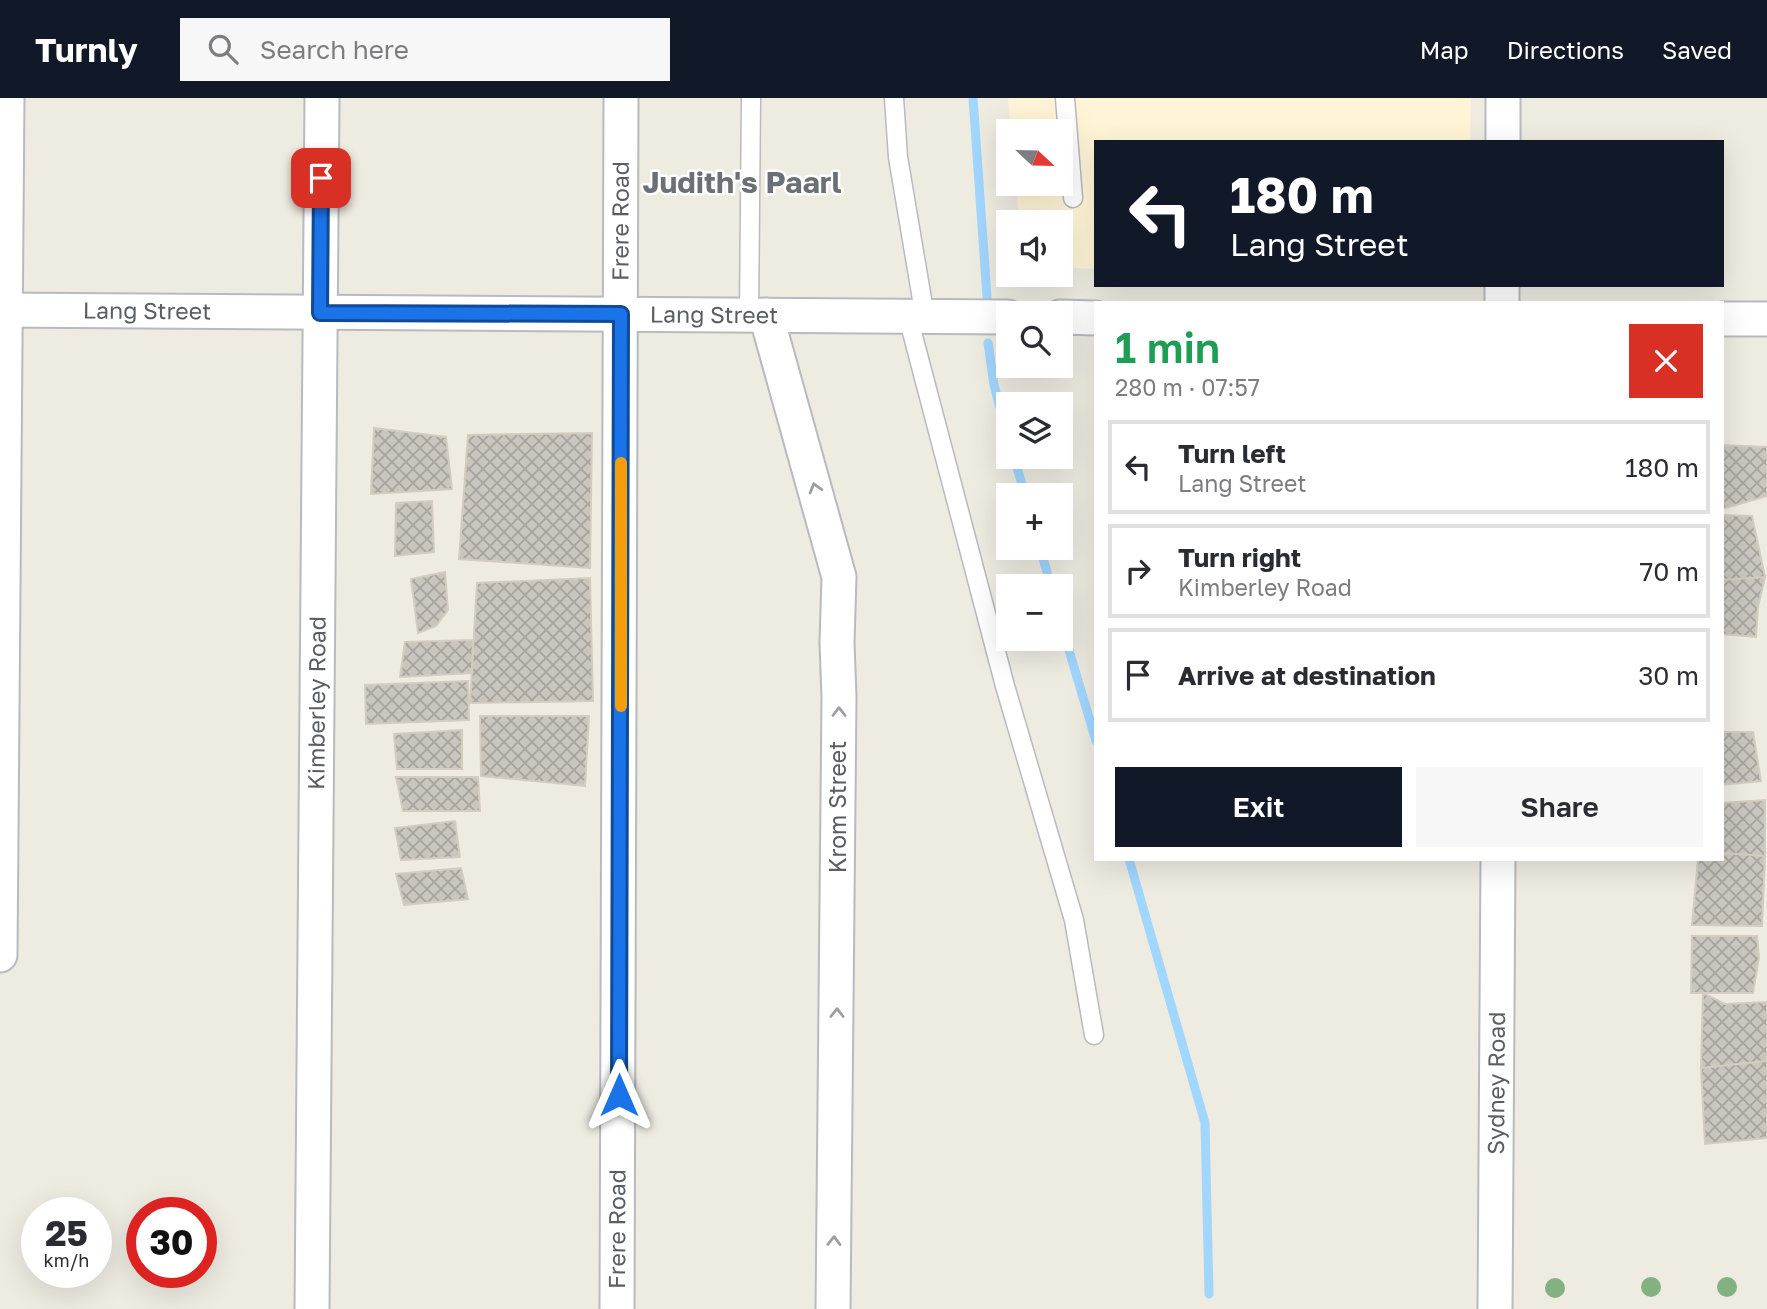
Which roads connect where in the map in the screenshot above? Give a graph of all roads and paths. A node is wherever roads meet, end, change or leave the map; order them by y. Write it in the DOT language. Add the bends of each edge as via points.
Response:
graph roads {
  1 [pos="7,98"];
  2 [pos="322,98"];
  3 [pos="621,98"];
  4 [pos="751,98"];
  5 [pos="894,98"];
  6 [pos="1065,98"];
  7 [pos="1503,98"];
  8 [pos="1503,140"];
  9 [pos="1073,198"];
  10 [pos="2,310"];
  11 [pos="320,313"];
  12 [pos="621,314"];
  13 [pos="757,315"];
  14 [pos="917,317"];
  15 [pos="996,317"];
  16 [pos="1073,317"];
  17 [pos="1094,318"];
  18 [pos="1724,319"];
  19 [pos="1767,319"];
  20 [pos="1498,861"];
  21 [pos="0,955"];
  22 [pos="1094,1035"];
  23 [pos="312,1309"];
  24 [pos="617,1309"];
  25 [pos="832,1309"];
  26 [pos="1494,1309"];
  1 -- 10 [label="street"];
  2 -- 11 [label="street, Kimberley Road"];
  3 -- 12 [label="street, Frere Road"];
  4 -- 13 [label="lane"];
  5 -- 14 [label="lane"];
  6 -- 9 [label="lane"];
  7 -- 8 [label="street"];
  10 -- 11 [label="street, Lang Street"];
  10 -- 21 [label="street"];
  11 -- 12 [label="street, Lang Street"];
  11 -- 23 [label="street, Kimberley Road"];
  12 -- 13 [label="street, Lang Street"];
  12 -- 24 [label="street, Frere Road"];
  13 -- 14 [label="street, Lang Street"];
  25 -- 13 [label="street, Krom Street, one-way" via="839,577"];
  14 -- 15 [label="street, Lang Street"];
  14 -- 22 [label="lane" via="1005,686 1074,920"];
  16 -- 17 [label="street"];
  18 -- 19 [label="street"];
  20 -- 26 [label="street, Sydney Road"];
}
